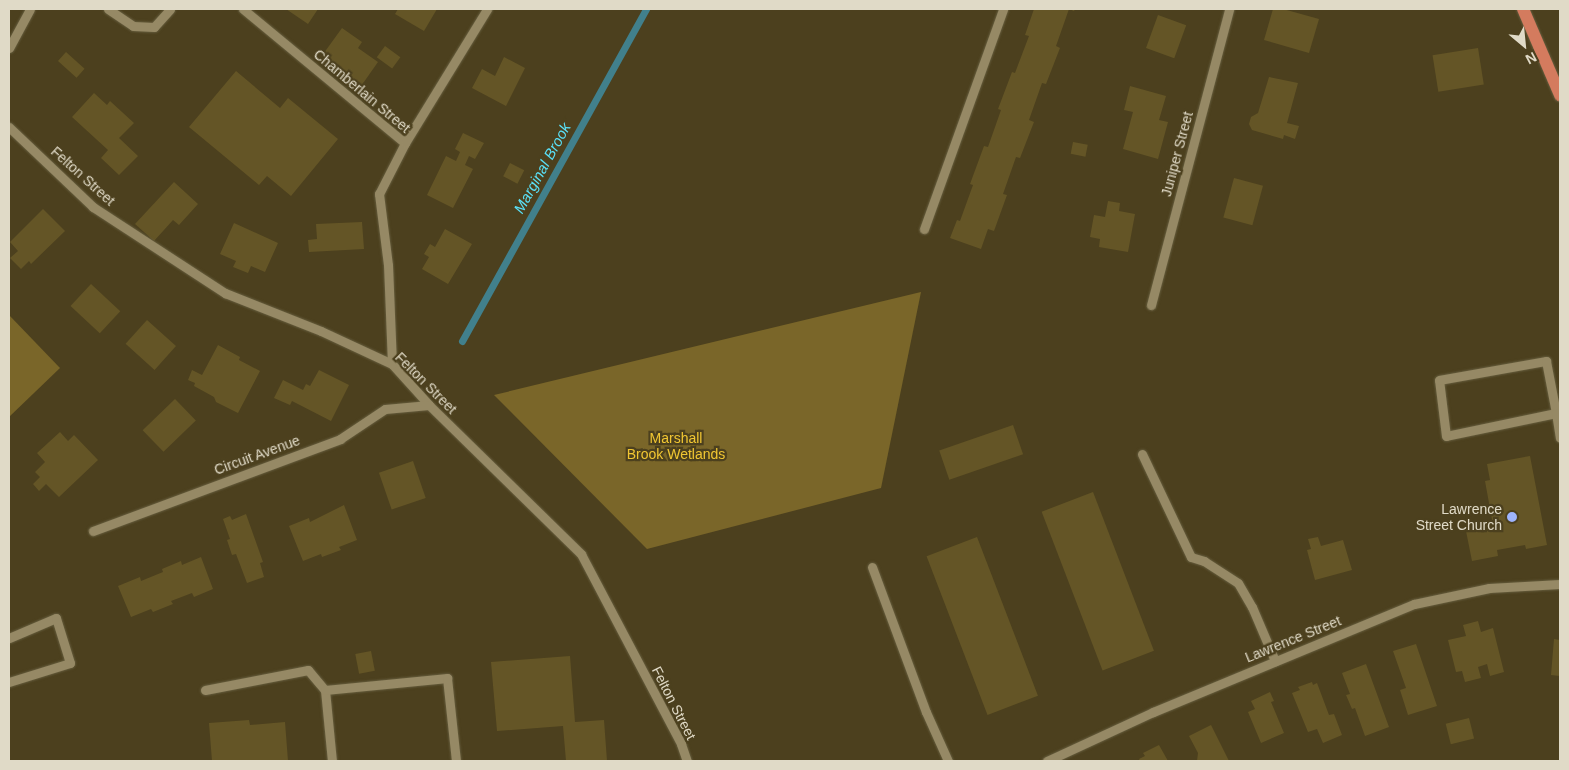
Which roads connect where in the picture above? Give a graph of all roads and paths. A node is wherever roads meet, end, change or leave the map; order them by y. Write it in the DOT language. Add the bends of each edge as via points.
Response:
graph roads {
  1 [pos="30,9"];
  2 [pos="108,9"];
  3 [pos="170,9"];
  4 [pos="244,9"];
  5 [pos="487,9"];
  6 [pos="1003,9"];
  7 [pos="1229,9"];
  8 [pos="1526,9"];
  9 [pos="9,48"];
  10 [pos="1560,95"];
  11 [pos="9,127"];
  12 [pos="405,144"];
  13 [pos="924,229"];
  14 [pos="1151,305"];
  15 [pos="392,364"];
  16 [pos="429,406"];
  17 [pos="1556,413"];
  18 [pos="1560,438"];
  19 [pos="1142,454"];
  20 [pos="93,531"];
  21 [pos="872,567"];
  22 [pos="1560,584"];
  23 [pos="9,638"];
  24 [pos="1275,661"];
  25 [pos="9,682"];
  26 [pos="205,690"];
  27 [pos="325,690"];
  28 [pos="332,761"];
  29 [pos="456,761"];
  30 [pos="687,761"];
  31 [pos="948,761"];
  32 [pos="1047,761"];
  1 -- 9 [label="street"];
  2 -- 3 [label="street" via="133,26 154,27"];
  4 -- 12 [label="street, Chamberlain Street"];
  5 -- 12 [label="street"];
  6 -- 13 [label="street"];
  7 -- 14 [label="street, Juniper Street"];
  8 -- 10 [label="main road"];
  11 -- 15 [label="street, Felton Street" via="93,207 225,293 321,331"];
  12 -- 15 [label="street, Chamberlain Street" via="379,194 388,265"];
  15 -- 16 [label="street, Felton Street"];
  16 -- 20 [label="street, Circuit Avenue" via="385,409 340,438"];
  16 -- 30 [label="street, Felton Street" via="581,554"];
  17 -- 17 [label="street" via="1546,361 1439,380 1446,436"];
  17 -- 18 [label="street"];
  19 -- 24 [label="street" via="1191,557 1204,561 1238,583"];
  21 -- 31 [label="street" via="926,712"];
  22 -- 24 [label="street, Lawrence Street" via="1489,588 1414,604"];
  23 -- 25 [label="street" via="56,618 70,663"];
  24 -- 32 [label="street, Lawrence Street"];
  26 -- 27 [label="street" via="308,670"];
  27 -- 28 [label="street"];
  27 -- 29 [label="street" via="447,678"];
}
